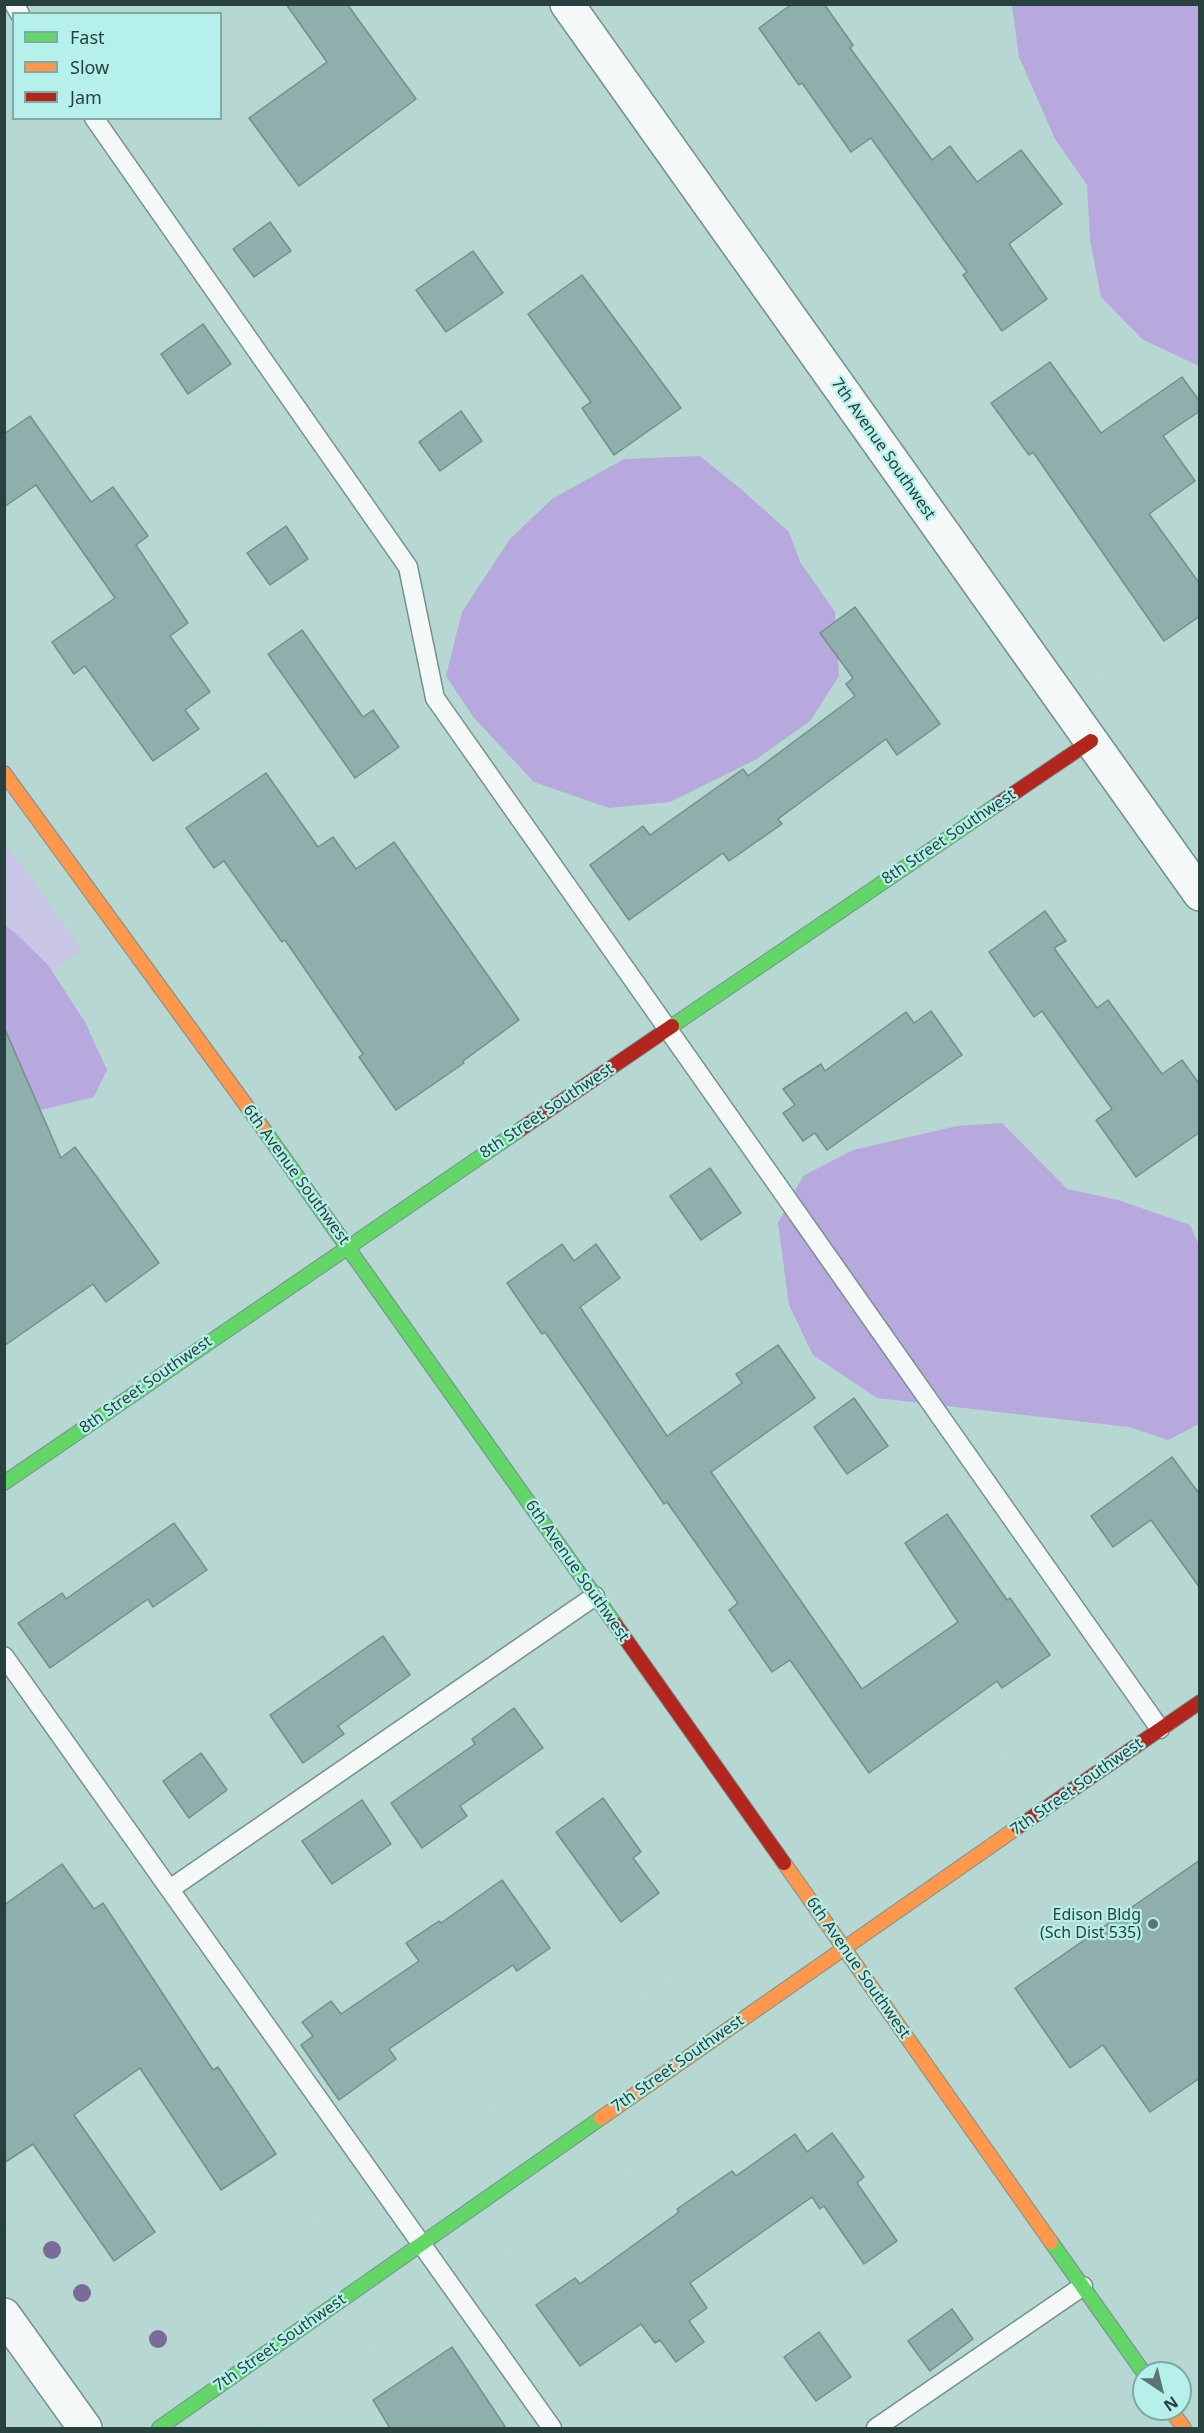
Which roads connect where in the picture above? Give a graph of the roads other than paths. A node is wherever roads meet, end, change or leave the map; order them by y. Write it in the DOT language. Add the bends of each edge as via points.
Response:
graph roads {
  1 [pos="567,4"];
  2 [pos="95,120"];
  3 [pos="1091,741"];
  4 [pos="4,773"];
  5 [pos="1200,894"];
  6 [pos="667,1029"];
  7 [pos="348,1246"];
  8 [pos="4,1483"];
  9 [pos="594,1596"];
  10 [pos="4,1656"];
  11 [pos="1200,1702"];
  12 [pos="1160,1730"];
  13 [pos="170,1889"];
  14 [pos="843,1948"];
  15 [pos="422,2244"];
  16 [pos="1083,2286"];
  17 [pos="4,2315"];
  18 [pos="1136,2361"];
  19 [pos="85,2428"];
  20 [pos="159,2428"];
  21 [pos="552,2428"];
  22 [pos="876,2428"];
  1 -- 3 [label="street, 7th Avenue Southwest"];
  2 -- 6 [label="lane" via="408,567 435,698"];
  3 -- 5 [label="street, 7th Avenue Southwest"];
  3 -- 6 [label="street, 8th Street Southwest"];
  4 -- 7 [label="street, 6th Avenue Southwest"];
  6 -- 7 [label="street, 8th Street Southwest"];
  6 -- 12 [label="lane"];
  7 -- 8 [label="street, 8th Street Southwest"];
  7 -- 9 [label="street, 6th Avenue Southwest"];
  9 -- 13 [label="lane"];
  9 -- 14 [label="street, 6th Avenue Southwest"];
  10 -- 13 [label="lane"];
  11 -- 12 [label="street, 7th Street Southwest"];
  12 -- 14 [label="street, 7th Street Southwest"];
  13 -- 15 [label="lane"];
  14 -- 15 [label="street, 7th Street Southwest"];
  14 -- 16 [label="street, 6th Avenue Southwest"];
  15 -- 20 [label="street, 7th Street Southwest"];
  15 -- 21 [label="lane"];
  16 -- 18 [label="street, 6th Avenue Southwest"];
  16 -- 22 [label="lane"];
  17 -- 19 [label="street"];
}
